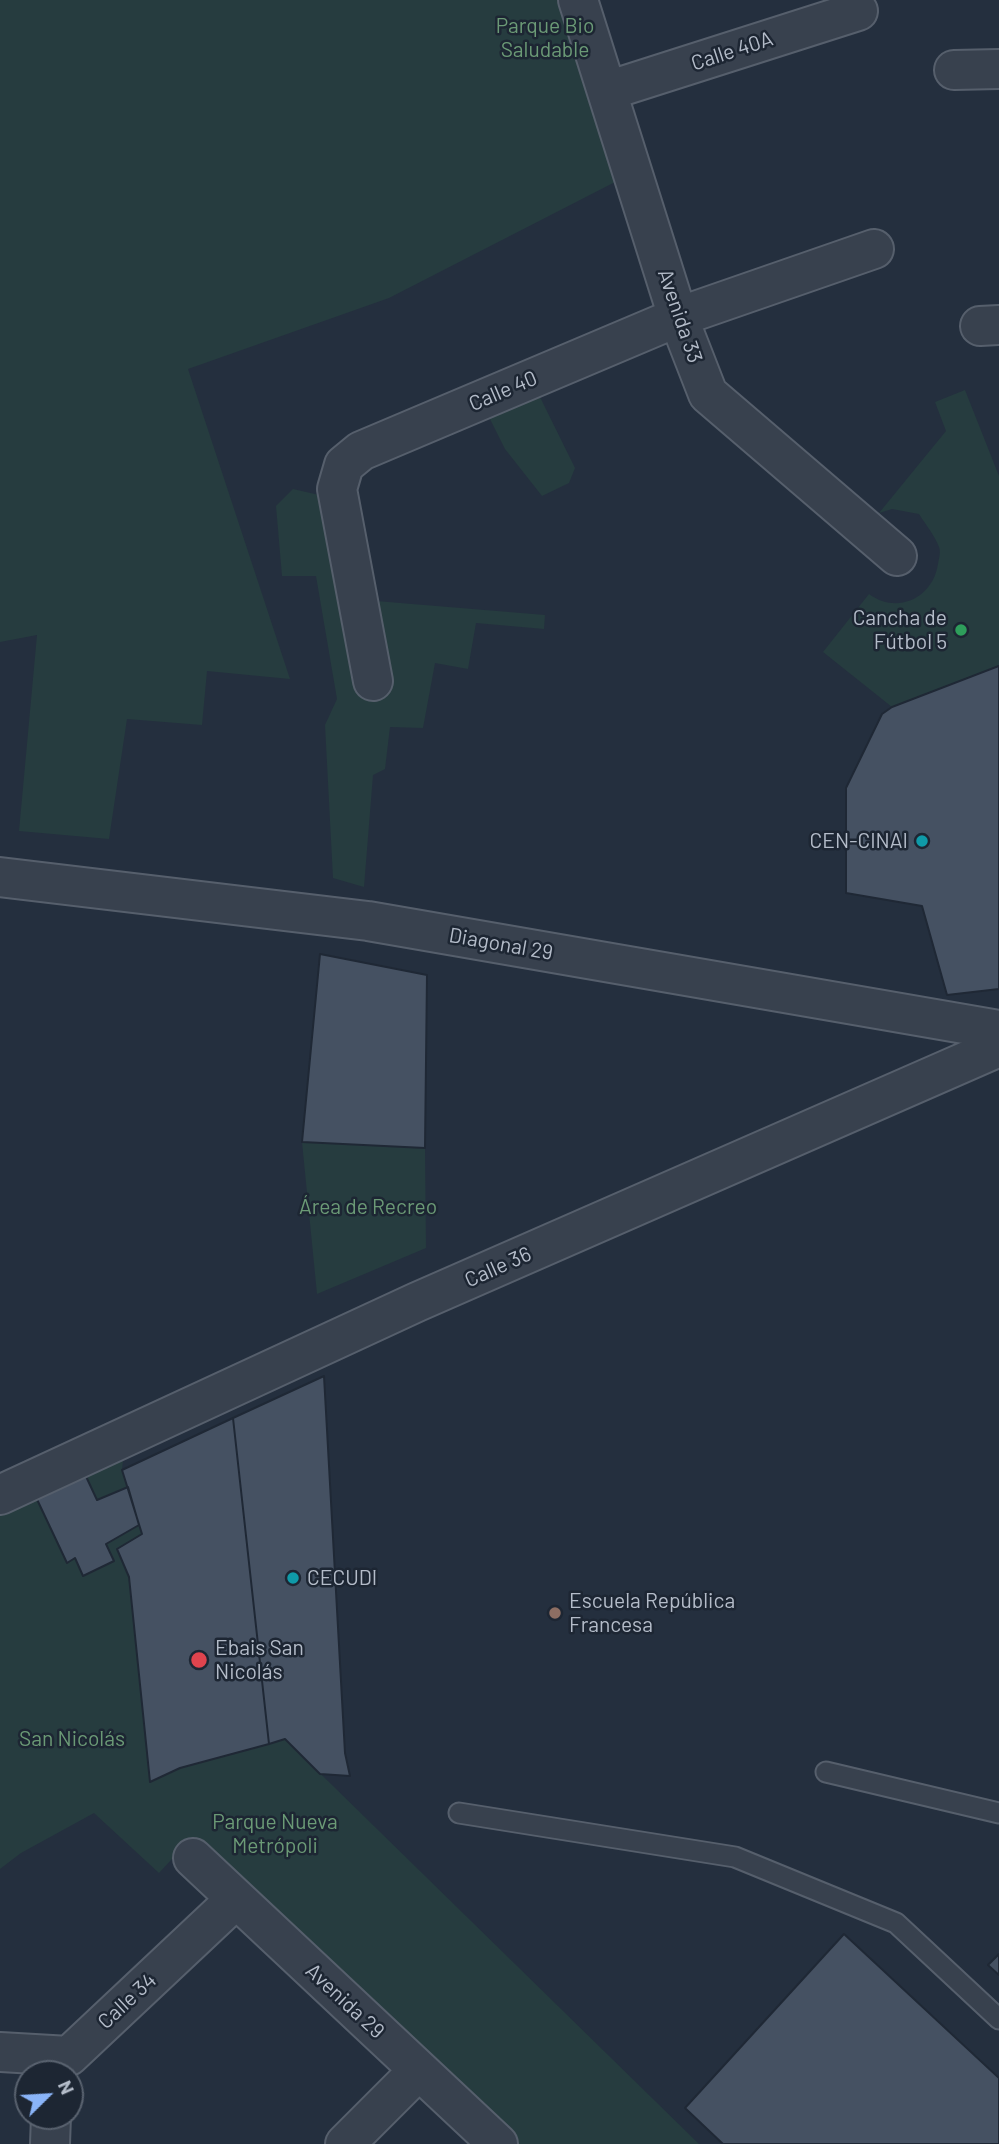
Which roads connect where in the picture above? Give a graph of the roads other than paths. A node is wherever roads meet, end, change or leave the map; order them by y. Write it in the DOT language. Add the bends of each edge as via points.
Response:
graph roads {
  1 [pos="578,0"];
  2 [pos="858,11"];
  3 [pos="999,69"];
  4 [pos="954,70"];
  5 [pos="607,91"];
  6 [pos="874,249"];
  7 [pos="678,317"];
  8 [pos="897,556"];
  9 [pos="373,681"];
  10 [pos="0,877"];
  11 [pos="999,1030"];
  12 [pos="999,1047"];
  13 [pos="0,1495"];
  14 [pos="826,1772"];
  15 [pos="459,1813"];
  16 [pos="999,1813"];
  17 [pos="192,1858"];
  18 [pos="236,1899"];
  19 [pos="999,2019"];
  20 [pos="0,2052"];
  21 [pos="40,2060"];
  22 [pos="70,2060"];
  23 [pos="419,2070"];
  24 [pos="345,2144"];
  25 [pos="498,2144"];
  1 -- 5 [label="street, Avenida 33"];
  2 -- 5 [label="street, Calle 40A"];
  3 -- 4 [label="street"];
  5 -- 7 [label="street, Avenida 33"];
  6 -- 7 [label="street, Calle 40"];
  7 -- 8 [label="street, Avenida 33" via="708,394"];
  7 -- 9 [label="street, Calle 40" via="361,451 344,465 337,489"];
  10 -- 11 [label="street, Diagonal 29" via="368,921"];
  12 -- 13 [label="street, Calle 36" via="417,1302"];
  14 -- 16 [label="lane"];
  15 -- 19 [label="lane" via="735,1857 896,1923"];
  17 -- 18 [label="street, Avenida 29"];
  18 -- 22 [label="street, Calle 34"];
  18 -- 23 [label="street, Avenida 29"];
  20 -- 21 [label="street, Calle 34"];
  23 -- 24 [label="street"];
  23 -- 25 [label="street, Avenida 29"];
}
